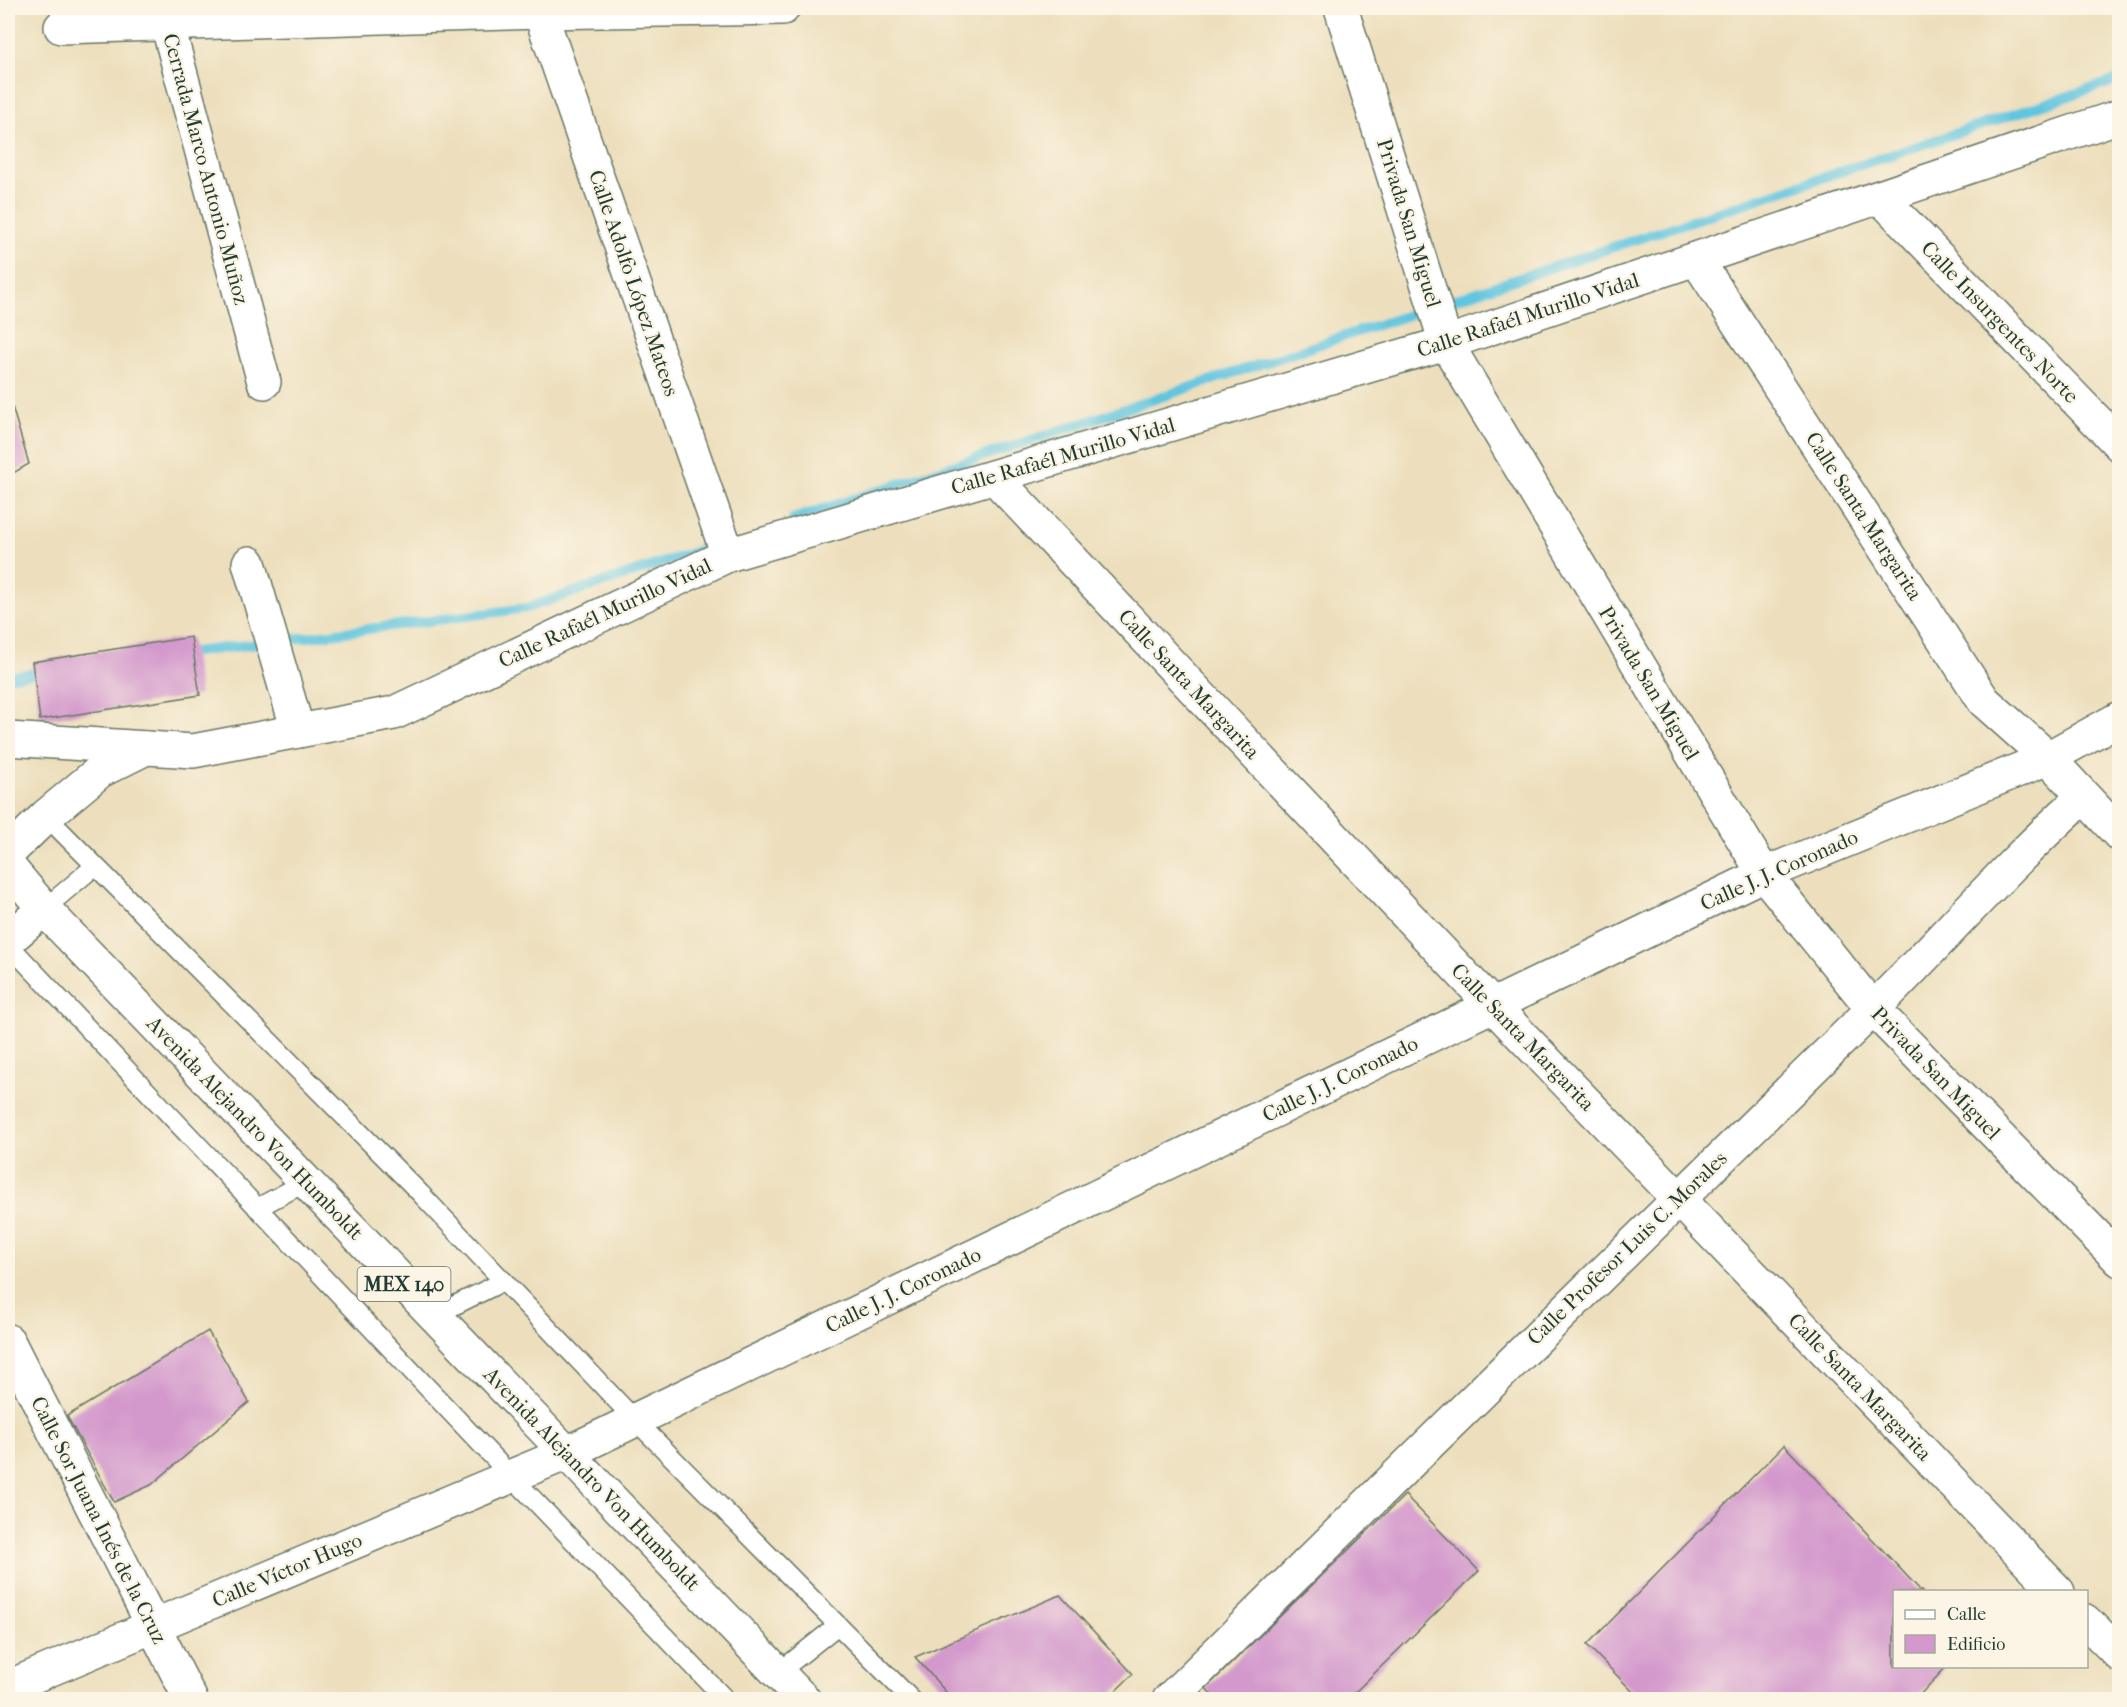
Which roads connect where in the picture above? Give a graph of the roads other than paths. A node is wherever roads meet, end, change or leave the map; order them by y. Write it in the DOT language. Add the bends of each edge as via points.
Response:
graph roads {
  1 [pos="783,8"];
  2 [pos="1341,8"];
  3 [pos="540,12"];
  4 [pos="167,23"];
  5 [pos="61,27"];
  6 [pos="2120,116"];
  7 [pos="1881,198"];
  8 [pos="1697,260"];
  9 [pos="1446,343"];
  10 [pos="264,382"];
  11 [pos="2120,445"];
  12 [pos="994,477"];
  13 [pos="728,555"];
  14 [pos="249,563"];
  15 [pos="2120,718"];
  16 [pos="298,731"];
  17 [pos="8,739"];
  18 [pos="146,748"];
  19 [pos="2048,758"];
  20 [pos="2083,796"];
  21 [pos="45,816"];
  22 [pos="2120,835"];
  23 [pos="8,853"];
  24 [pos="8,866"];
  25 [pos="95,866"];
  26 [pos="1764,874"];
  27 [pos="44,909"];
  28 [pos="8,942"];
  29 [pos="1492,1005"];
  30 [pos="1873,1009"];
  31 [pos="306,1182"];
  32 [pos="1678,1198"];
  33 [pos="257,1208"];
  34 [pos="2120,1260"];
  35 [pos="504,1281"];
  36 [pos="435,1315"];
  37 [pos="8,1341"];
  38 [pos="635,1420"];
  39 [pos="567,1453"];
  40 [pos="511,1476"];
  41 [pos="2056,1590"];
  42 [pos="2088,1623"];
  43 [pos="838,1625"];
  44 [pos="153,1626"];
  45 [pos="2120,1655"];
  46 [pos="778,1673"];
  47 [pos="8,1687"];
  48 [pos="191,1700"];
  49 [pos="726,1700"];
  50 [pos="804,1700"];
  51 [pos="912,1700"];
  52 [pos="1169,1700"];
  1 -- 3 [label="street"];
  2 -- 9 [label="street, Privada San Miguel"];
  3 -- 4 [label="street"];
  3 -- 13 [label="street, Calle Adolfo López Mateos"];
  4 -- 5 [label="street, Cerrada Marco Antonio Muñoz"];
  4 -- 10 [label="street, Cerrada Marco Antonio Muñoz"];
  6 -- 7 [label="street, Calle Rafaél Murillo Vidal"];
  7 -- 8 [label="street, Calle Rafaél Murillo Vidal"];
  7 -- 11 [label="street, Calle Insurgentes Norte"];
  8 -- 9 [label="street, Calle Rafaél Murillo Vidal"];
  8 -- 19 [label="street, Calle Santa Margarita" via="1984,701"];
  9 -- 12 [label="street, Calle Rafaél Murillo Vidal"];
  9 -- 26 [label="street, Privada San Miguel"];
  12 -- 13 [label="street, Calle Rafaél Murillo Vidal"];
  12 -- 29 [label="street, Calle Santa Margarita"];
  13 -- 16 [label="street, Calle Rafaél Murillo Vidal" via="394,713"];
  14 -- 16 [label="street"];
  15 -- 19 [label="street, Calle J. J. Coronado"];
  16 -- 18 [label="street, Calle Rafaél Murillo Vidal" via="193,751"];
  17 -- 18 [label="street, Calle Rafaél Murillo Vidal"];
  18 -- 21 [label="street" via="100,771"];
  19 -- 20 [label="street, Calle Santa Margarita"];
  19 -- 26 [label="street, Calle J. J. Coronado"];
  20 -- 22 [label="street, Calle Santa Margarita"];
  20 -- 30 [label="street, Calle Profesor Luis C. Morales"];
  21 -- 23 [label="street"];
  21 -- 25 [label="lane"];
  24 -- 27 [label="street, Avenida Alejandro Von Humboldt / MEX 140"];
  25 -- 27 [label="lane"];
  25 -- 35 [label="lane"];
  26 -- 29 [label="street, Calle J. J. Coronado"];
  26 -- 30 [label="street, Privada San Miguel"];
  27 -- 28 [label="street"];
  27 -- 31 [label="street, Avenida Alejandro Von Humboldt / MEX 140"];
  28 -- 33 [label="lane"];
  29 -- 32 [label="street, Calle Santa Margarita"];
  29 -- 38 [label="street, Calle J. J. Coronado"];
  30 -- 32 [label="street, Calle Profesor Luis C. Morales"];
  30 -- 34 [label="street, Privada San Miguel"];
  31 -- 33 [label="lane"];
  31 -- 36 [label="street, Avenida Alejandro Von Humboldt / MEX 140"];
  32 -- 41 [label="street, Calle Santa Margarita"];
  32 -- 52 [label="street, Calle Profesor Luis C. Morales"];
  33 -- 40 [label="lane"];
  35 -- 36 [label="lane"];
  35 -- 38 [label="lane"];
  36 -- 39 [label="street, Avenida Alejandro Von Humboldt / MEX 140"];
  37 -- 44 [label="street, Calle Sor Juana Inés de la Cruz"];
  38 -- 39 [label="street, Calle J. J. Coronado"];
  38 -- 43 [label="lane"];
  39 -- 40 [label="street, Calle Víctor Hugo"];
  39 -- 46 [label="street, Avenida Alejandro Von Humboldt / MEX 140"];
  40 -- 44 [label="street, Calle Víctor Hugo"];
  40 -- 49 [label="lane"];
  42 -- 45 [label="street"];
  43 -- 46 [label="lane"];
  43 -- 51 [label="lane"];
  44 -- 47 [label="street, Calle Víctor Hugo"];
  44 -- 48 [label="street, Calle Sor Juana Inés de la Cruz"];
  46 -- 50 [label="street, Avenida Alejandro Von Humboldt / MEX 140"];
}
